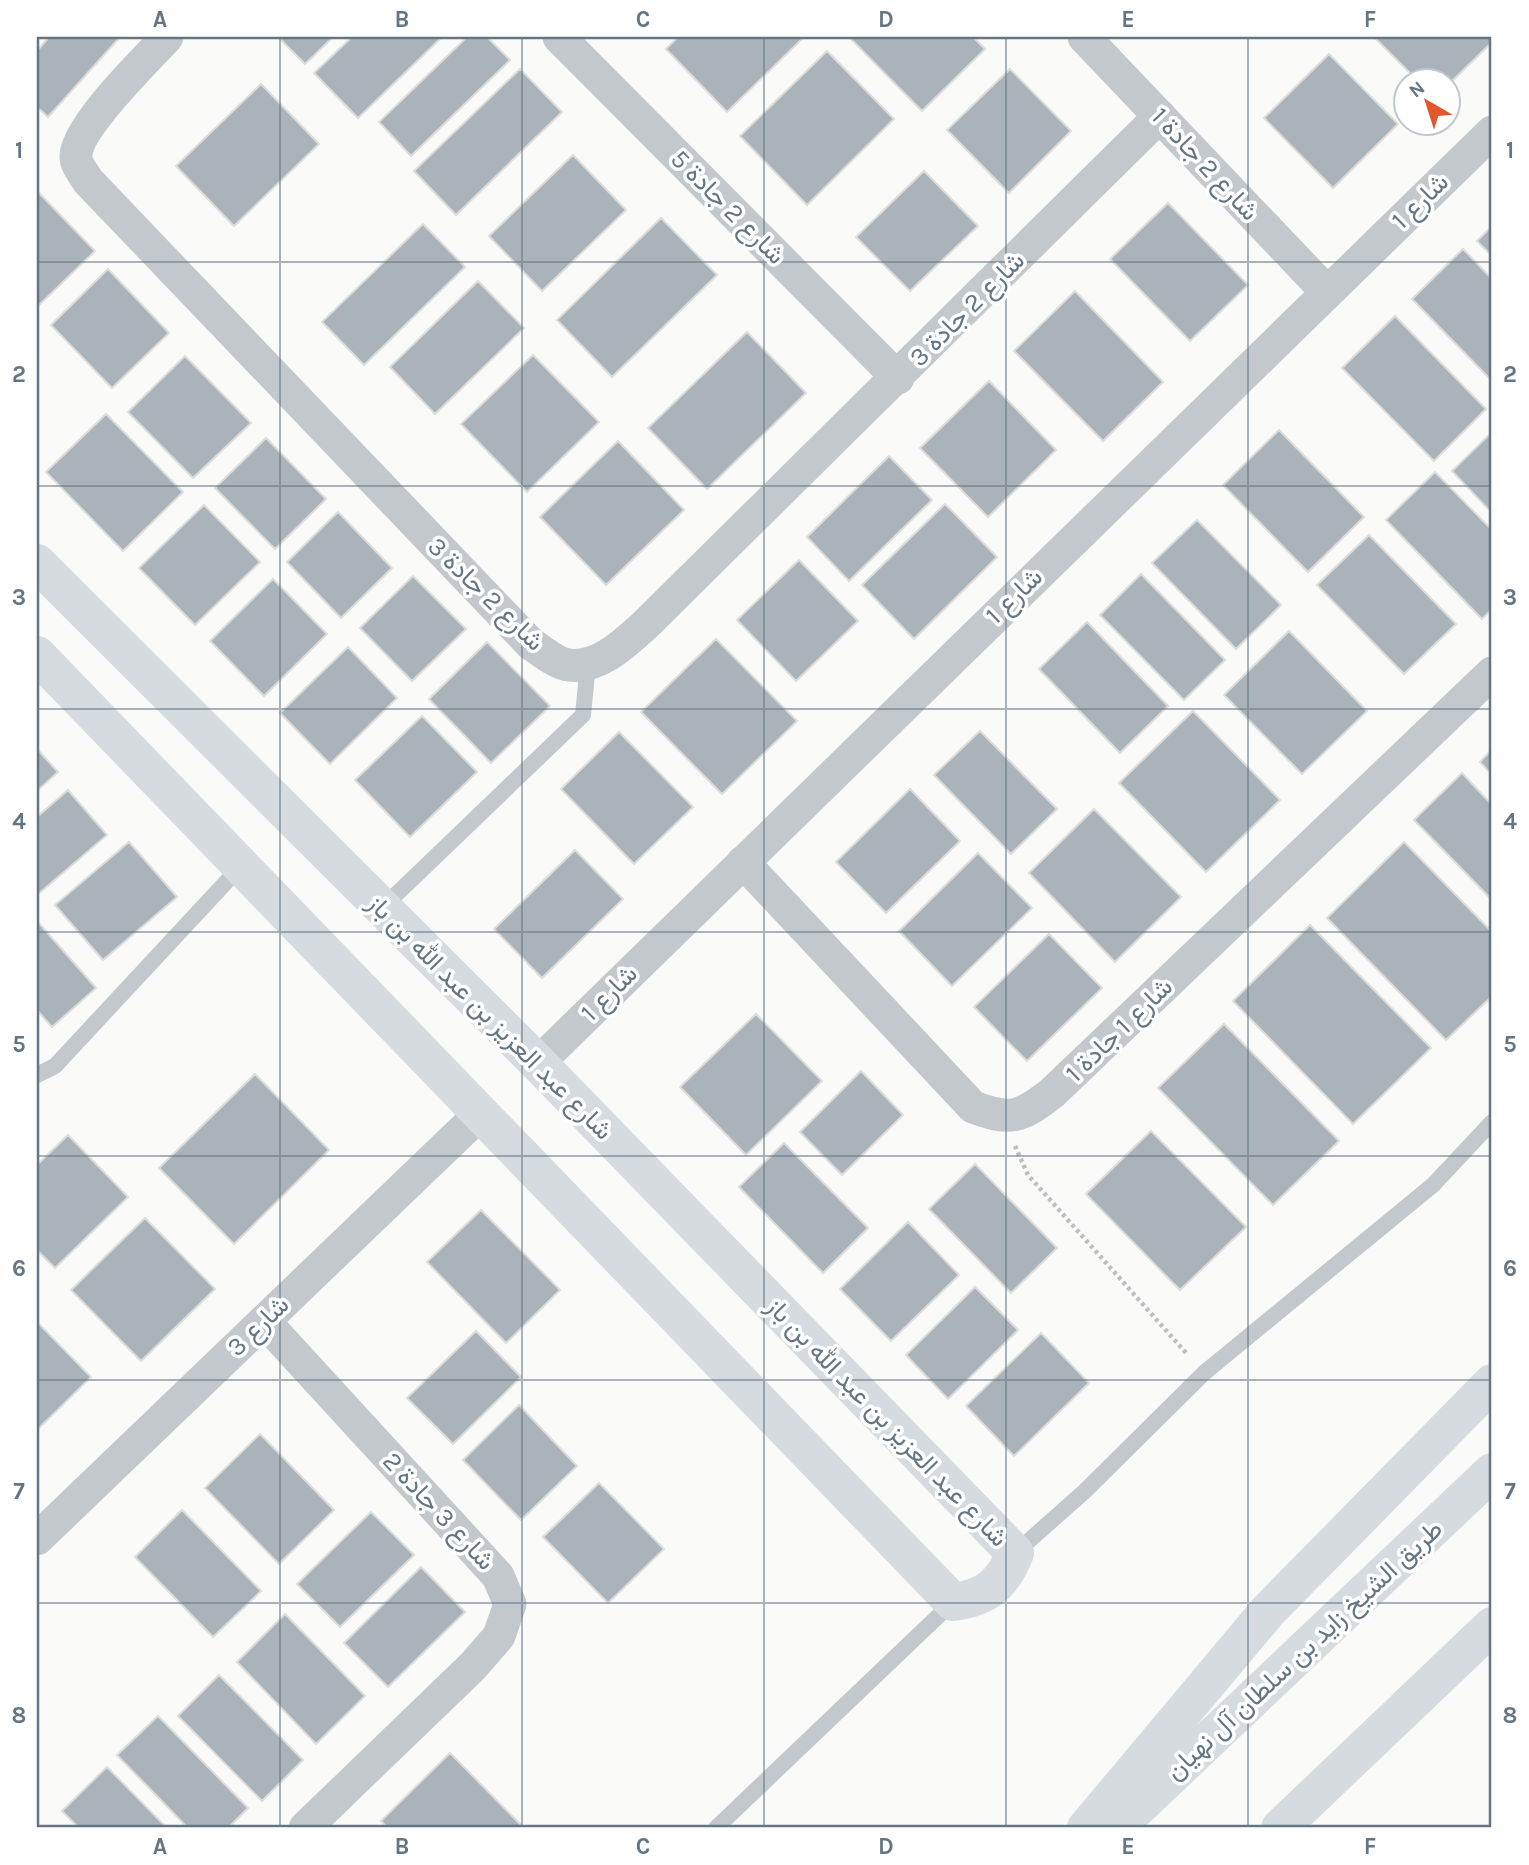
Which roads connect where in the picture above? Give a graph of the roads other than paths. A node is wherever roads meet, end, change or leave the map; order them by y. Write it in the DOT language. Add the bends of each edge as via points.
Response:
graph roads {
  1 [pos="167,37"];
  2 [pos="559,37"];
  3 [pos="1084,37"];
  4 [pos="1160,116"];
  5 [pos="1492,132"];
  6 [pos="1325,291"];
  7 [pos="898,378"];
  8 [pos="37,563"];
  9 [pos="37,655"];
  10 [pos="588,664"];
  11 [pos="1492,673"];
  12 [pos="743,862"];
  13 [pos="242,865"];
  14 [pos="382,908"];
  15 [pos="538,1063"];
  16 [pos="37,1074"];
  17 [pos="480,1114"];
  18 [pos="1492,1122"];
  19 [pos="264,1321"];
  20 [pos="1492,1383"];
  21 [pos="1492,1472"];
  22 [pos="37,1539"];
  23 [pos="1014,1553"];
  24 [pos="953,1602"];
  25 [pos="1492,1626"];
  26 [pos="1492,1634"];
  27 [pos="1448,1668"];
  28 [pos="304,1828"];
  29 [pos="716,1828"];
  30 [pos="1086,1828"];
  31 [pos="1116,1828"];
  32 [pos="1280,1828"];
  1 -- 10 [label="street, شارع 2 جادة 3" via="78,142 76,160 88,181 531,644 567,665"];
  2 -- 7 [label="street, شارع 2 جادة 5"];
  3 -- 4 [label="street, شارع 2 جادة 1"];
  4 -- 6 [label="street, شارع 2 جادة 1"];
  4 -- 7 [label="street, شارع 2 جادة 3"];
  5 -- 6 [label="street, شارع 1"];
  6 -- 12 [label="street, شارع 1"];
  7 -- 10 [label="street, شارع 2 جادة 3" via="645,625 616,650"];
  8 -- 14 [label="main road, شارع عبد العزيز بن عبد الله بن باز"];
  9 -- 13 [label="main road"];
  10 -- 14 [label="lane" via="583,715"];
  11 -- 12 [label="street, شارع 1 جادة 1" via="1052,1093 1014,1117 973,1107"];
  12 -- 15 [label="street, شارع 1"];
  13 -- 16 [label="lane" via="55,1066"];
  13 -- 17 [label="main road"];
  14 -- 15 [label="main road, شارع عبد العزيز بن عبد الله بن باز"];
  15 -- 23 [label="main road, شارع عبد العزيز بن عبد الله بن باز"];
  17 -- 19 [label="street, شارع 3"];
  17 -- 24 [label="main road"];
  18 -- 23 [label="lane" via="1433,1185 1204,1373 1085,1491"];
  19 -- 22 [label="street, شارع 3"];
  19 -- 28 [label="street, شارع 3 جادة 2" via="498,1576 510,1604 499,1636 472,1666"];
  20 -- 30 [label="main road" via="1268,1611"];
  21 -- 31 [label="main road, طريق الشيخ زايد بن سلطان آل نهيان"];
  23 -- 24 [label="main road, شارع عبد العزيز بن عبد الله بن باز" via="1007,1573 993,1589 974,1599"];
  24 -- 29 [label="lane"];
  25 -- 27 [label="main road"];
  26 -- 27 [label="main road"];
  27 -- 32 [label="main road"];
}
